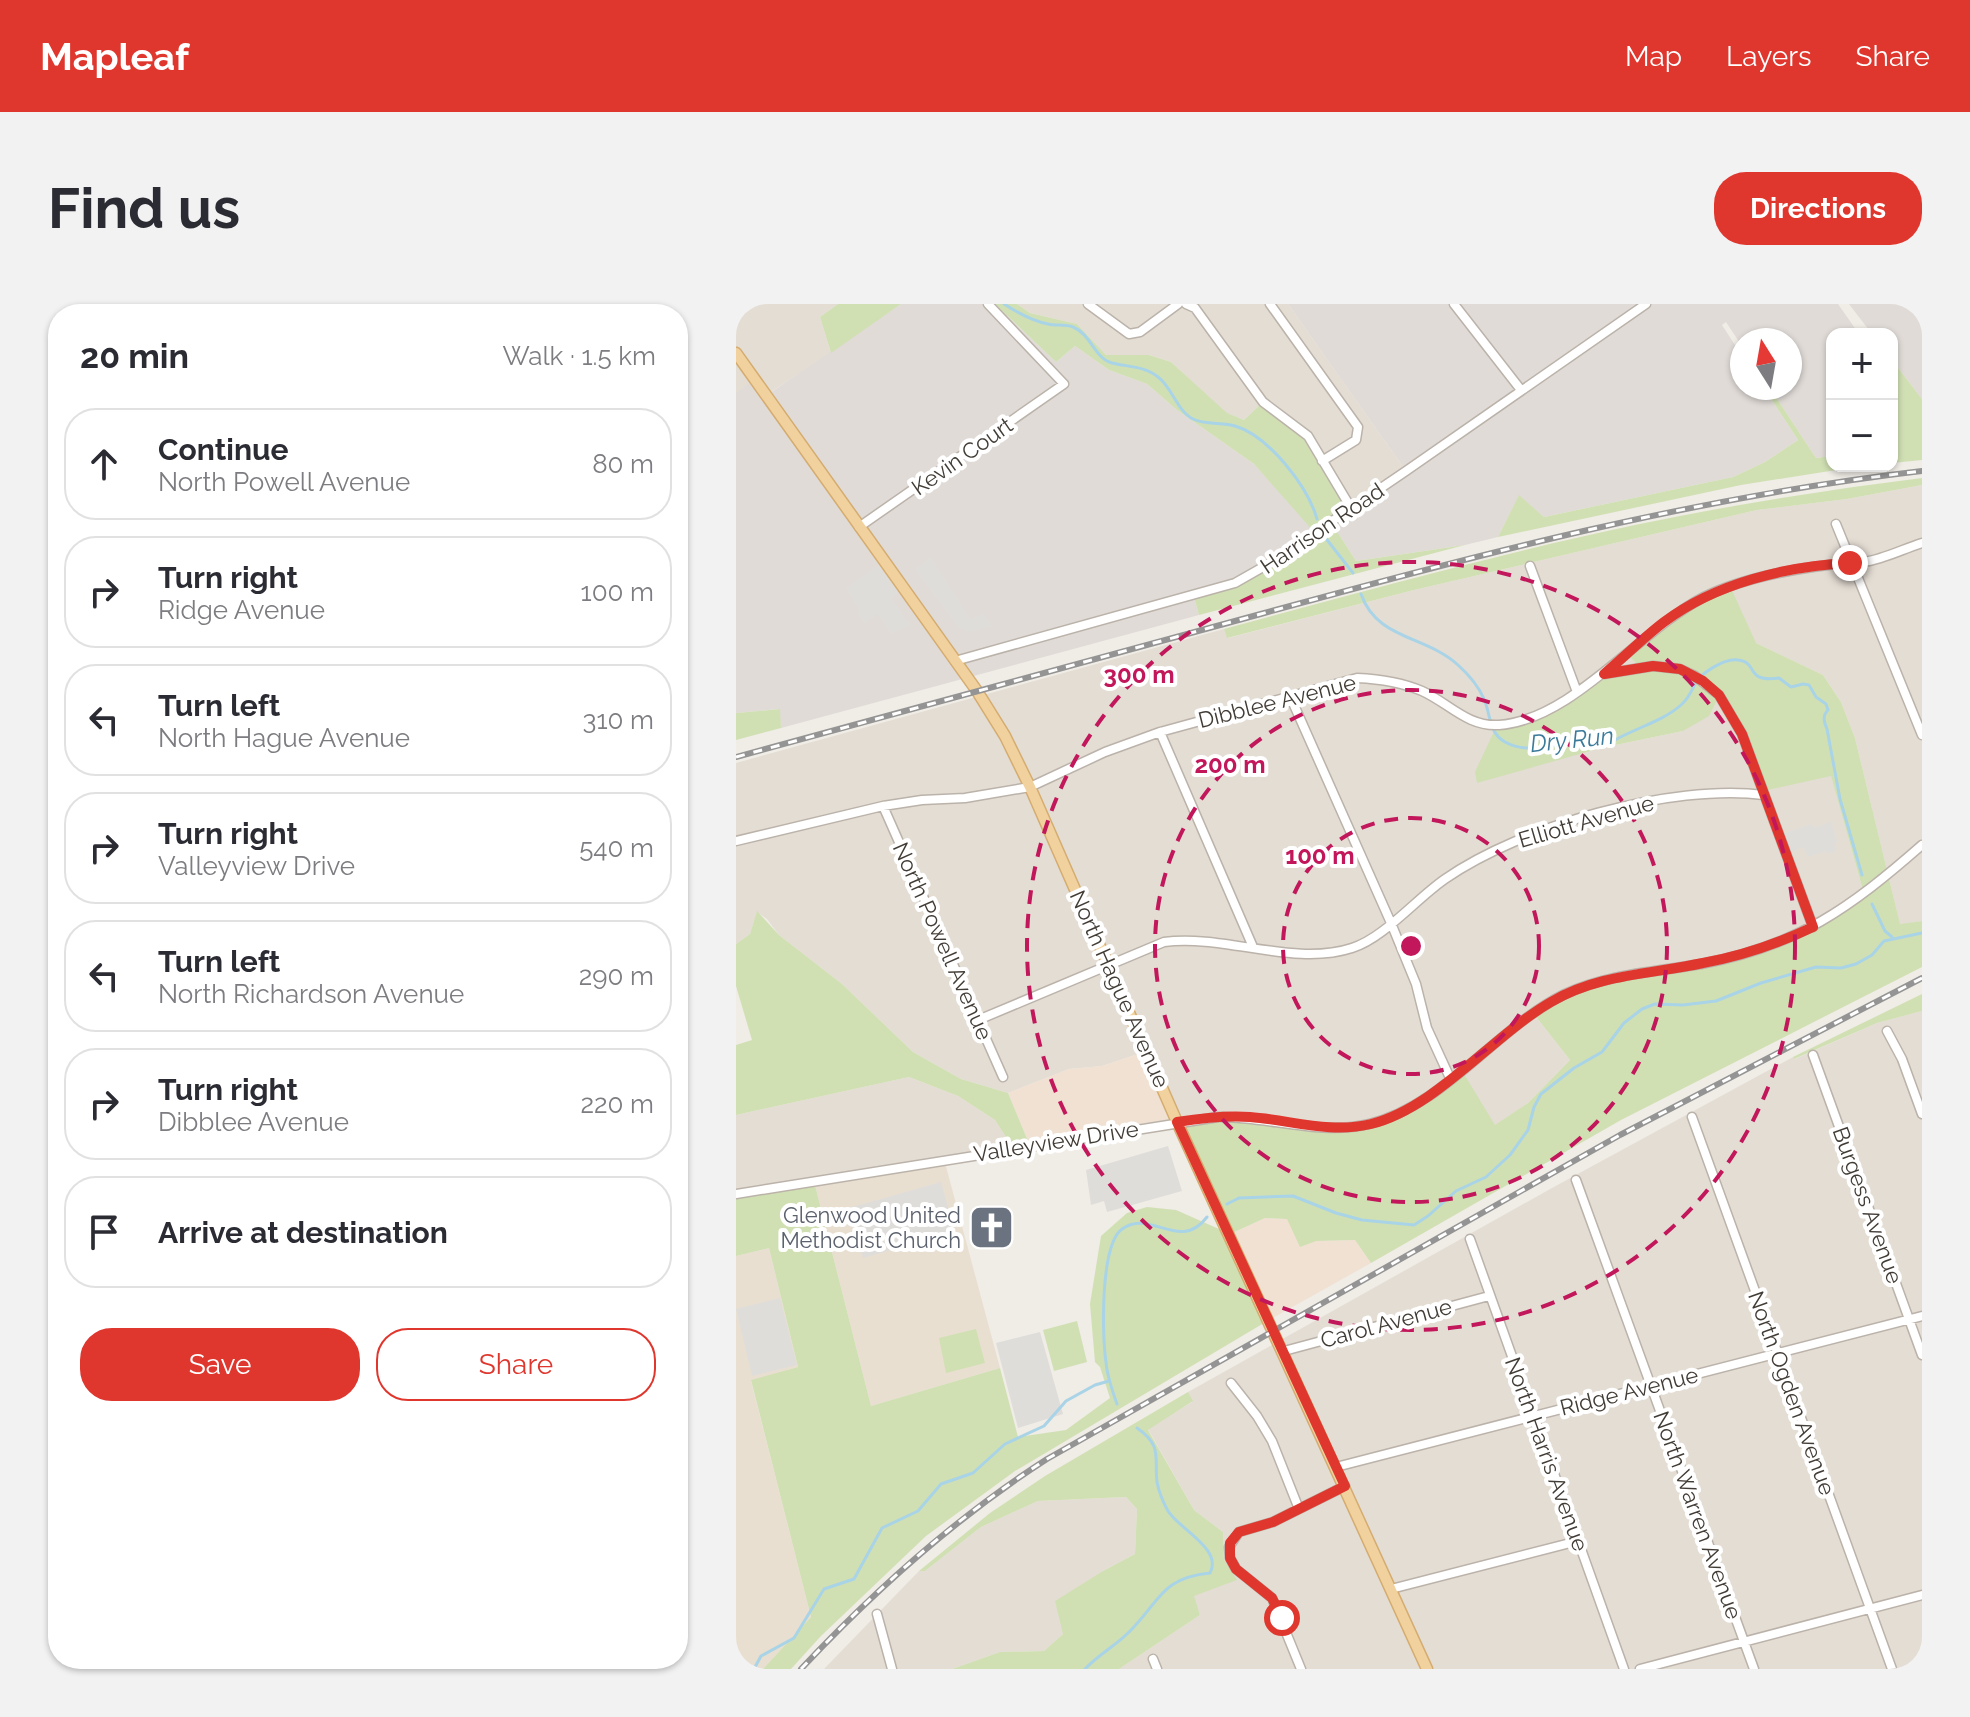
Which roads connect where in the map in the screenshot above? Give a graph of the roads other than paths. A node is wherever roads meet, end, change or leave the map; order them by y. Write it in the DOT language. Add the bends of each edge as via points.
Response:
graph roads {
  1 [pos="988,304"];
  2 [pos="1088,304"];
  3 [pos="1178,304"];
  4 [pos="1270,304"];
  5 [pos="1454,304"];
  6 [pos="1646,304"];
  7 [pos="1194,305"];
  8 [pos="736,353"];
  9 [pos="1521,390"];
  10 [pos="1322,461"];
  11 [pos="1351,508"];
  12 [pos="1836,524"];
  13 [pos="859,527"];
  14 [pos="1922,543"];
  15 [pos="1850,563"];
  16 [pos="1530,566"];
  17 [pos="955,661"];
  18 [pos="1604,674"];
  19 [pos="1577,692"];
  20 [pos="1290,696"];
  21 [pos="1160,732"];
  22 [pos="1922,735"];
  23 [pos="1030,787"];
  24 [pos="1764,795"];
  25 [pos="883,806"];
  26 [pos="736,841"];
  27 [pos="1922,845"];
  28 [pos="1391,923"];
  29 [pos="1813,927"];
  30 [pos="1253,947"];
  31 [pos="1111,965"];
  32 [pos="978,1020"];
  33 [pos="1887,1031"];
  34 [pos="1813,1055"];
  35 [pos="1003,1077"];
  36 [pos="1450,1078"];
  37 [pos="1922,1114"];
  38 [pos="1692,1117"];
  39 [pos="1177,1122"];
  40 [pos="1576,1180"];
  41 [pos="736,1194"];
  42 [pos="1470,1239"];
  43 [pos="1489,1296"];
  44 [pos="1922,1316"];
  45 [pos="1909,1319"];
  46 [pos="1284,1351"];
  47 [pos="1778,1353"];
  48 [pos="1922,1355"];
  49 [pos="1231,1383"];
  50 [pos="1651,1386"];
  51 [pos="1533,1416"];
  52 [pos="1336,1467"];
  53 [pos="1345,1486"];
  54 [pos="1299,1509"];
  55 [pos="1578,1541"];
  56 [pos="1391,1589"];
  57 [pos="1922,1595"];
  58 [pos="1870,1608"];
  59 [pos="877,1614"];
  60 [pos="1744,1641"];
  61 [pos="1153,1659"];
  62 [pos="892,1669"];
  63 [pos="1157,1669"];
  64 [pos="1301,1669"];
  65 [pos="1427,1669"];
  66 [pos="1624,1669"];
  67 [pos="1640,1669"];
  68 [pos="1754,1669"];
  69 [pos="1892,1669"];
  1 -- 13 [label="street, Kevin Court" via="1064,384"];
  2 -- 3 [label="street" via="1129,334 1140,332"];
  4 -- 10 [label="street" via="1358,427 1356,440"];
  5 -- 9 [label="street"];
  6 -- 9 [label="street, Harrison Road"];
  7 -- 10 [label="street" via="1263,402 1308,436"];
  8 -- 13 [label="main road, North Hague Avenue"];
  9 -- 11 [label="street, Harrison Road"];
  10 -- 11 [label="street"];
  11 -- 17 [label="street, Harrison Road" via="1235,583"];
  12 -- 15 [label="street"];
  13 -- 17 [label="main road, North Hague Avenue"];
  14 -- 15 [label="street, Dibblee Avenue"];
  15 -- 18 [label="street, Dibblee Avenue" via="1747,581 1706,596 1665,621"];
  15 -- 22 [label="street"];
  16 -- 19 [label="street"];
  17 -- 23 [label="main road, North Hague Avenue" via="999,725"];
  18 -- 19 [label="street, Dibblee Avenue"];
  18 -- 24 [label="street" via="1653,666 1680,669 1699,679 1719,695 1736,721"];
  19 -- 20 [label="street, Dibblee Avenue" via="1532,716 1497,725 1467,720 1423,692 1382,679 1357,678"];
  20 -- 21 [label="street, Dibblee Avenue"];
  20 -- 28 [label="street"];
  21 -- 23 [label="street, Dibblee Avenue"];
  21 -- 30 [label="street"];
  23 -- 25 [label="street, Dibblee Avenue"];
  23 -- 31 [label="main road, North Hague Avenue"];
  24 -- 28 [label="street, Elliott Avenue" via="1669,797 1548,829 1462,868"];
  24 -- 29 [label="street"];
  25 -- 26 [label="street, Dibblee Avenue"];
  25 -- 32 [label="street, North Powell Avenue"];
  27 -- 29 [label="street, Valleyview Drive" via="1864,894"];
  28 -- 30 [label="street, Elliott Avenue" via="1371,940 1326,954"];
  28 -- 36 [label="street"];
  29 -- 36 [label="street, Valleyview Drive" via="1735,957 1629,975 1568,993 1533,1013"];
  30 -- 31 [label="street, Elliott Avenue" via="1176,941"];
  31 -- 32 [label="street, Elliott Avenue"];
  31 -- 39 [label="main road, North Hague Avenue"];
  32 -- 35 [label="street, North Powell Avenue"];
  33 -- 37 [label="street"];
  34 -- 45 [label="street, Burgess Avenue"];
  36 -- 39 [label="street, Valleyview Drive" via="1398,1114 1361,1126 1329,1128 1243,1117"];
  38 -- 47 [label="street, North Ogden Avenue"];
  39 -- 41 [label="street, Valleyview Drive"];
  39 -- 46 [label="main road, North Hague Avenue"];
  40 -- 50 [label="street, North Warren Avenue"];
  42 -- 43 [label="street, North Harris Avenue"];
  43 -- 46 [label="street, Carol Avenue"];
  43 -- 51 [label="street, North Harris Avenue"];
  44 -- 45 [label="street, Ridge Avenue"];
  45 -- 47 [label="street, Ridge Avenue"];
  45 -- 48 [label="street, Burgess Avenue"];
  46 -- 52 [label="main road, North Hague Avenue"];
  47 -- 50 [label="street, Ridge Avenue"];
  47 -- 58 [label="street, North Ogden Avenue"];
  49 -- 54 [label="street" via="1272,1441"];
  50 -- 51 [label="street, Ridge Avenue"];
  50 -- 60 [label="street, North Warren Avenue"];
  51 -- 52 [label="street, Ridge Avenue"];
  51 -- 55 [label="street, North Harris Avenue"];
  52 -- 53 [label="main road, North Hague Avenue"];
  53 -- 54 [label="street"];
  53 -- 56 [label="main road, North Hague Avenue"];
  54 -- 64 [label="street" via="1239,1532 1229,1547 1236,1569 1272,1598"];
  55 -- 56 [label="street"];
  55 -- 66 [label="street, North Harris Avenue"];
  56 -- 65 [label="main road, North Hague Avenue"];
  57 -- 58 [label="street"];
  58 -- 60 [label="street"];
  58 -- 69 [label="street, North Ogden Avenue"];
  59 -- 62 [label="street"];
  60 -- 67 [label="street"];
  60 -- 68 [label="street, North Warren Avenue"];
  61 -- 63 [label="street"];
}
